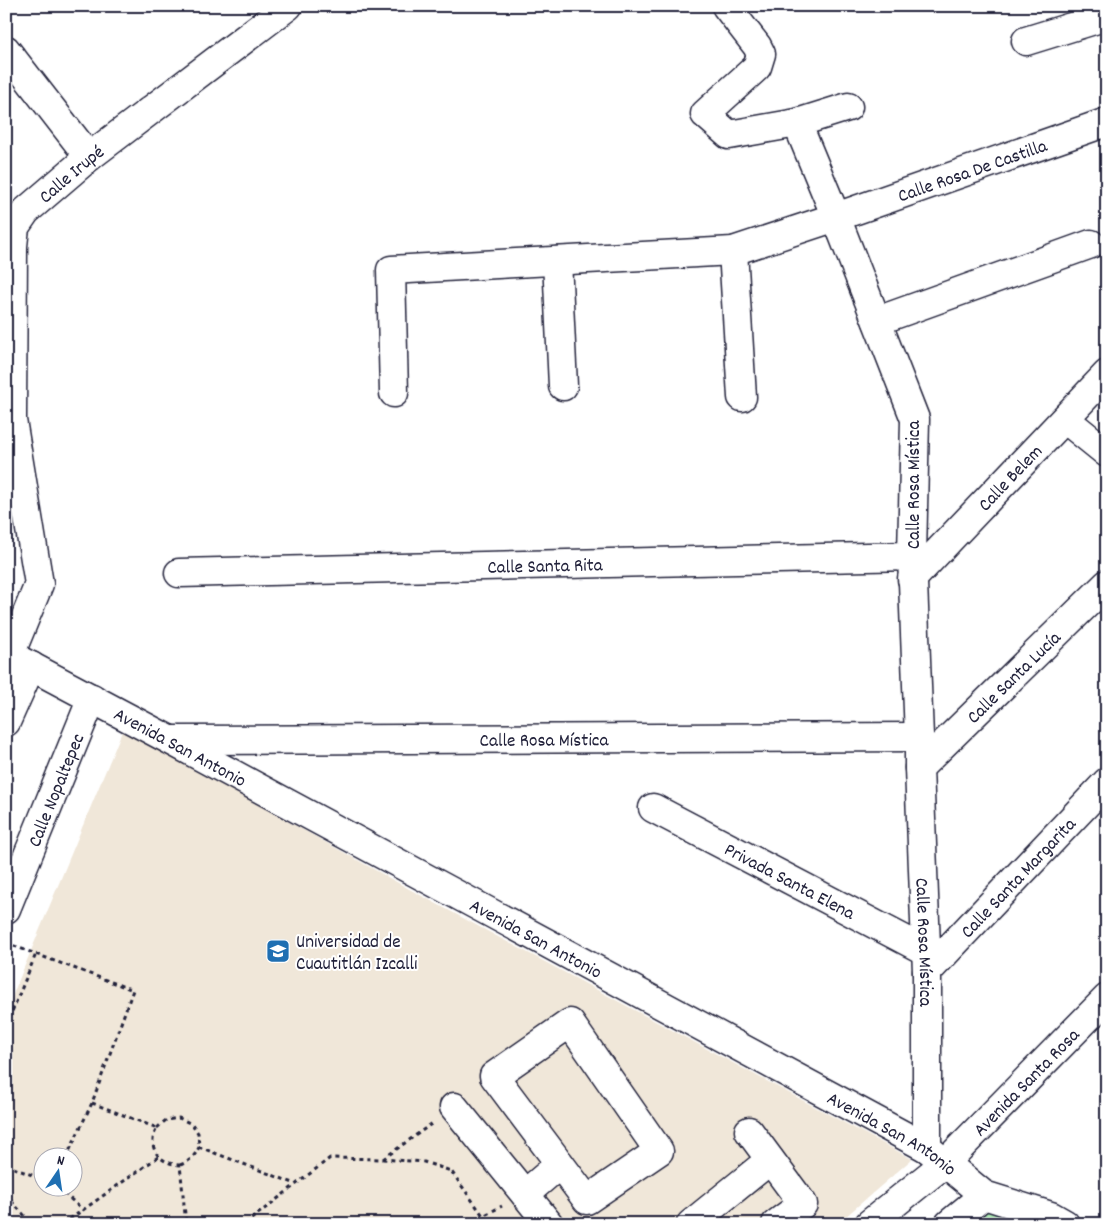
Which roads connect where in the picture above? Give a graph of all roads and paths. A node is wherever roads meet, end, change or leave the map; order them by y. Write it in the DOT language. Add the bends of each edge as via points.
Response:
graph roads {
  1 [pos="288,6"];
  2 [pos="726,6"];
  3 [pos="1107,16"];
  4 [pos="1026,41"];
  5 [pos="6,50"];
  6 [pos="848,107"];
  7 [pos="1107,122"];
  8 [pos="797,123"];
  9 [pos="89,157"];
  10 [pos="836,217"];
  11 [pos="1092,244"];
  12 [pos="733,251"];
  13 [pos="557,261"];
  14 [pos="877,321"];
  15 [pos="1107,374"];
  16 [pos="563,386"];
  17 [pos="394,393"];
  18 [pos="742,397"];
  19 [pos="1065,418"];
  20 [pos="1107,453"];
  21 [pos="912,567"];
  22 [pos="179,573"];
  23 [pos="1107,584"];
  24 [pos="16,658"];
  25 [pos="92,698"];
  26 [pos="6,722"];
  27 [pos="919,737"];
  28 [pos="170,740"];
  29 [pos="918,768"];
  30 [pos="1107,782"];
  31 [pos="653,808"];
  32 [pos="6,909"];
  33 [pos="6,943"];
  34 [pos="36,954"];
  35 [pos="927,962"];
  36 [pos="1107,998"];
  37 [pos="6,1026"];
  38 [pos="92,1103"];
  39 [pos="454,1108"];
  40 [pos="157,1128"];
  41 [pos="749,1131"];
  42 [pos="199,1147"];
  43 [pos="71,1148"];
  44 [pos="936,1156"];
  45 [pos="158,1157"];
  46 [pos="382,1159"];
  47 [pos="770,1160"];
  48 [pos="560,1164"];
  49 [pos="180,1165"];
  50 [pos="6,1166"];
  51 [pos="32,1175"];
  52 [pos="297,1184"];
  53 [pos="525,1194"];
  54 [pos="6,1195"];
  55 [pos="984,1195"];
  56 [pos="69,1198"];
  57 [pos="83,1210"];
  58 [pos="483,1216"];
  59 [pos="1056,1221"];
  60 [pos="32,1224"];
  61 [pos="63,1224"];
  62 [pos="186,1224"];
  63 [pos="245,1224"];
  64 [pos="473,1224"];
  65 [pos="489,1224"];
  66 [pos="548,1224"];
  67 [pos="691,1224"];
  68 [pos="776,1224"];
  69 [pos="869,1224"];
  70 [pos="949,1224"];
  1 -- 9 [label="street, Calle Irupé"];
  2 -- 8 [label="street" via="761,54 757,67 705,114 729,135"];
  3 -- 4 [label="street"];
  5 -- 9 [label="street"];
  6 -- 8 [label="street"];
  7 -- 10 [label="street, Calle Rosa De Castilla"];
  8 -- 10 [label="street, Calle Rosa Mística"];
  9 -- 24 [label="street, Calle Irupé" via="26,211 15,227 12,420 39,584"];
  10 -- 12 [label="street, Calle Rosa De Castilla"];
  10 -- 14 [label="street, Calle Rosa Mística"];
  11 -- 14 [label="street"];
  12 -- 13 [label="street, Calle Rosa De Castilla"];
  12 -- 18 [label="street"];
  13 -- 16 [label="street"];
  13 -- 17 [label="street, Calle Rosa De Castilla" via="391,270"];
  14 -- 21 [label="street, Calle Rosa Mística" via="914,419"];
  15 -- 19 [label="street, Calle Belem"];
  19 -- 20 [label="street"];
  19 -- 21 [label="street, Calle Belem"];
  21 -- 22 [label="street, Calle Santa Rita"];
  21 -- 27 [label="street, Calle Rosa Mística"];
  23 -- 29 [label="street, Calle Santa Lucía"];
  24 -- 25 [label="street, Avenida San Antonio"];
  24 -- 26 [label="street"];
  25 -- 28 [label="street, Avenida San Antonio"];
  25 -- 32 [label="street, Calle Nopaltepec"];
  27 -- 28 [label="street, Calle Rosa Mística"];
  27 -- 29 [label="street, Calle Rosa Mística"];
  28 -- 44 [label="street, Avenida San Antonio"];
  29 -- 35 [label="street, Calle Rosa Mística"];
  30 -- 35 [label="street, Calle Santa Margarita"];
  31 -- 35 [label="street, Privada Santa Elena"];
  33 -- 34 [label="path"];
  34 -- 37 [label="path"];
  34 -- 38 [label="path" via="133,990"];
  35 -- 44 [label="street, Calle Rosa Mística"];
  36 -- 44 [label="street, Avenida Santa Rosa"];
  38 -- 40 [label="path"];
  38 -- 43 [label="path"];
  39 -- 46 [label="path"];
  39 -- 53 [label="street"];
  40 -- 42 [label="path" via="166,1120 179,1118 192,1124 198,1133"];
  40 -- 45 [label="path" via="152,1139"];
  41 -- 47 [label="street"];
  42 -- 49 [label="path" via="192,1159"];
  42 -- 52 [label="path"];
  44 -- 55 [label="street, Avenida San Antonio"];
  44 -- 69 [label="street, Avenida Santa Rosa"];
  45 -- 49 [label="path"];
  45 -- 57 [label="path"];
  46 -- 52 [label="path" via="330,1158"];
  46 -- 58 [label="path" via="424,1162 452,1172"];
  47 -- 67 [label="street"];
  47 -- 68 [label="street" via="803,1204"];
  48 -- 48 [label="street" via="587,1200 659,1151 570,1023 494,1076"];
  48 -- 53 [label="street"];
  49 -- 62 [label="path"];
  50 -- 51 [label="path"];
  52 -- 63 [label="path"];
  53 -- 66 [label="street"];
  54 -- 60 [label="path"];
  55 -- 59 [label="street, Avenida San Antonio"];
  55 -- 70 [label="street"];
  56 -- 57 [label="path"];
  57 -- 61 [label="path"];
  58 -- 64 [label="path"];
  58 -- 65 [label="path"];
}
